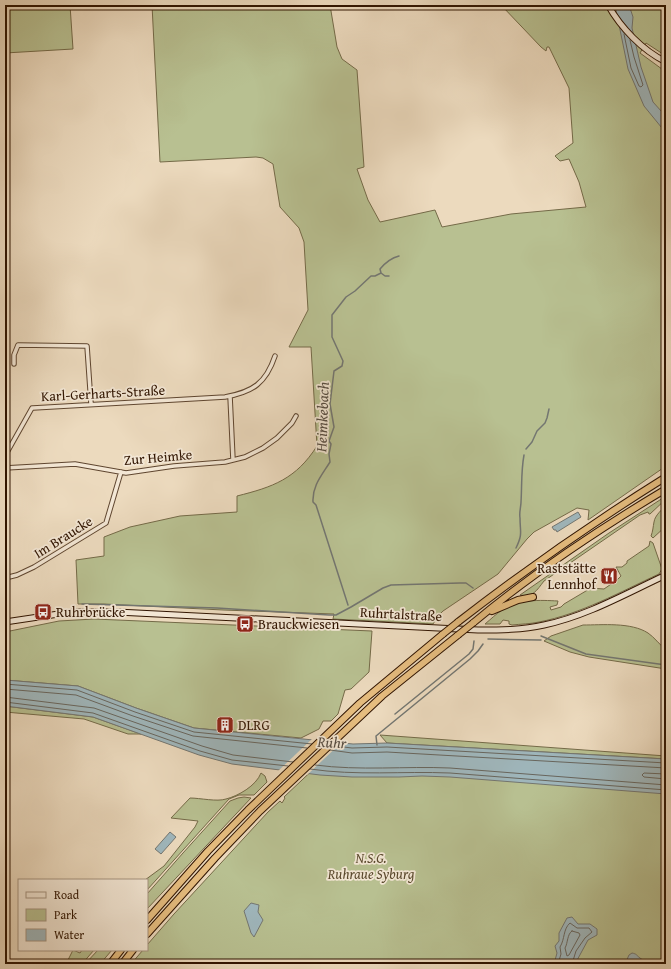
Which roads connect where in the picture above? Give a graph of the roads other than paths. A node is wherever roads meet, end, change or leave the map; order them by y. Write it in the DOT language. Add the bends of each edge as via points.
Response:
graph roads {
  1 [pos="608,5"];
  2 [pos="665,61"];
  3 [pos="275,356"];
  4 [pos="14,364"];
  5 [pos="230,396"];
  6 [pos="91,404"];
  7 [pos="296,416"];
  8 [pos="5,456"];
  9 [pos="233,460"];
  10 [pos="5,468"];
  11 [pos="121,472"];
  12 [pos="666,477"];
  13 [pos="666,489"];
  14 [pos="666,575"];
  15 [pos="5,578"];
  16 [pos="533,597"];
  17 [pos="483,614"];
  18 [pos="5,622"];
  19 [pos="148,919"];
  20 [pos="148,933"];
  21 [pos="120,951"];
  22 [pos="132,951"];
  23 [pos="110,964"];
  24 [pos="122,964"];
  1 -- 2 [label="main road" via="628,33"];
  3 -- 5 [label="street, Karl-Gerharts-Straße" via="267,374 257,386"];
  4 -- 6 [label="street" via="18,345 87,346"];
  5 -- 6 [label="street, Karl-Gerharts-Straße"];
  5 -- 9 [label="street"];
  6 -- 8 [label="street, Karl-Gerharts-Straße" via="32,408"];
  7 -- 9 [label="street, Zur Heimke" via="271,443 256,452"];
  9 -- 11 [label="street, Zur Heimke"];
  10 -- 11 [label="street, Zur Heimke" via="75,464"];
  11 -- 15 [label="street, Im Braucke" via="106,523 34,567"];
  12 -- 19 [label="highway, bridge" via="544,557 458,622 360,703 248,810"];
  13 -- 17 [label="highway" via="557,560"];
  14 -- 18 [label="main road, Ruhrtalstraße" via="576,615 543,625 516,629 478,630 117,612 72,612"];
  16 -- 17 [label="highway"];
  17 -- 20 [label="highway, bridge" via="374,704 260,811"];
  21 -- 23 [label="highway"];
  22 -- 24 [label="highway"];
}
